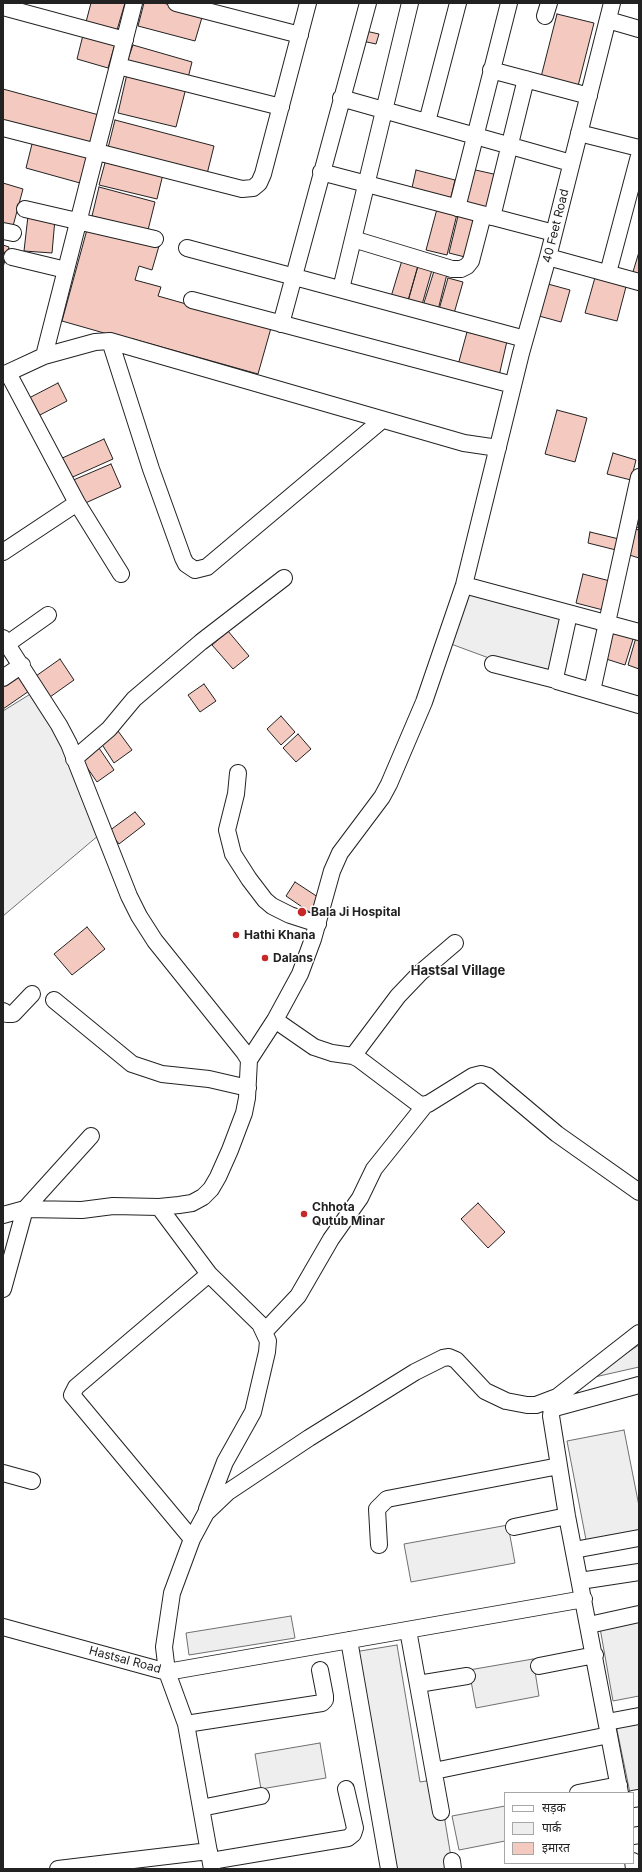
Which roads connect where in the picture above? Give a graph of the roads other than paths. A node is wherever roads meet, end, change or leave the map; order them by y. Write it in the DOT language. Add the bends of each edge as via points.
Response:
graph roads {
  1 [pos="134,3"];
  2 [pos="176,3"];
  3 [pos="308,3"];
  4 [pos="368,3"];
  5 [pos="410,3"];
  6 [pos="458,3"];
  7 [pos="509,3"];
  8 [pos="612,3"];
  9 [pos="3,7"];
  10 [pos="608,20"];
  11 [pos="639,29"];
  12 [pos="300,35"];
  13 [pos="125,40"];
  14 [pos="118,66"];
  15 [pos="491,70"];
  16 [pos="526,80"];
  17 [pos="589,96"];
  18 [pos="341,98"];
  19 [pos="281,107"];
  20 [pos="383,110"];
  21 [pos="427,122"];
  22 [pos="3,128"];
  23 [pos="579,133"];
  24 [pos="475,135"];
  25 [pos="509,145"];
  26 [pos="639,148"];
  27 [pos="97,151"];
  28 [pos="639,156"];
  29 [pos="572,163"];
  30 [pos="321,172"];
  31 [pos="366,184"];
  32 [pos="457,208"];
  33 [pos="25,209"];
  34 [pos="487,216"];
  35 [pos="79,222"];
  36 [pos="554,233"];
  37 [pos="154,239"];
  38 [pos="353,239"];
  39 [pos="187,248"];
  40 [pos="12,257"];
  41 [pos="548,257"];
  42 [pos="66,270"];
  43 [pos="608,274"];
  44 [pos="292,277"];
  45 [pos="639,282"];
  46 [pos="341,289"];
  47 [pos="192,300"];
  48 [pos="281,324"];
  49 [pos="525,339"];
  50 [pos="110,341"];
  51 [pos="44,356"];
  52 [pos="5,374"];
  53 [pos="513,385"];
  54 [pos="382,420"];
  55 [pos="498,448"];
  56 [pos="639,477"];
  57 [pos="77,503"];
  58 [pos="3,552"];
  59 [pos="121,574"];
  60 [pos="284,578"];
  61 [pos="464,585"];
  62 [pos="568,614"];
  63 [pos="48,615"];
  64 [pos="607,624"];
  65 [pos="639,632"];
  66 [pos="5,641"];
  67 [pos="493,664"];
  68 [pos="22,666"];
  69 [pos="3,678"];
  70 [pos="556,680"];
  71 [pos="592,691"];
  72 [pos="639,705"];
  73 [pos="74,759"];
  74 [pos="238,774"];
  75 [pos="318,924"];
  76 [pos="455,943"];
  77 [pos="32,994"];
  78 [pos="54,1000"];
  79 [pos="3,1011"];
  80 [pos="275,1020"];
  81 [pos="353,1056"];
  82 [pos="249,1060"];
  83 [pos="248,1088"];
  84 [pos="426,1104"];
  85 [pos="90,1136"];
  86 [pos="639,1192"];
  87 [pos="159,1207"];
  88 [pos="25,1209"];
  89 [pos="3,1215"];
  90 [pos="209,1274"];
  91 [pos="3,1289"];
  92 [pos="265,1331"];
  93 [pos="639,1333"];
  94 [pos="639,1384"];
  95 [pos="554,1403"];
  96 [pos="559,1466"];
  97 [pos="3,1473"];
  98 [pos="32,1481"];
  99 [pos="206,1513"];
  100 [pos="567,1516"];
  101 [pos="514,1527"];
  102 [pos="639,1538"];
  103 [pos="192,1539"];
  104 [pos="379,1545"];
  105 [pos="574,1550"];
  106 [pos="639,1572"];
  107 [pos="580,1581"];
  108 [pos="584,1599"];
  109 [pos="639,1614"];
  110 [pos="589,1625"];
  111 [pos="3,1627"];
  112 [pos="408,1630"];
  113 [pos="349,1640"];
  114 [pos="595,1655"];
  115 [pos="539,1666"];
  116 [pos="320,1670"];
  117 [pos="167,1672"];
  118 [pos="467,1676"];
  119 [pos="418,1684"];
  120 [pos="639,1716"];
  121 [pos="186,1724"];
  122 [pos="608,1728"];
  123 [pos="434,1771"];
  124 [pos="346,1789"];
  125 [pos="619,1789"];
  126 [pos="588,1792"];
  127 [pos="261,1796"];
  128 [pos="201,1808"];
  129 [pos="441,1812"];
  130 [pos="210,1860"];
  131 [pos="58,1869"];
  132 [pos="389,1869"];
  1 -- 13 [label="street"];
  2 -- 12 [label="street"];
  3 -- 12 [label="street"];
  4 -- 18 [label="street"];
  5 -- 20 [label="street"];
  6 -- 21 [label="street"];
  7 -- 15 [label="street"];
  8 -- 10 [label="street, 40 Feet Road"];
  9 -- 13 [label="street"];
  10 -- 11 [label="street"];
  10 -- 17 [label="street, 40 Feet Road"];
  12 -- 19 [label="street"];
  13 -- 14 [label="street"];
  14 -- 19 [label="street"];
  14 -- 27 [label="street"];
  15 -- 16 [label="street"];
  15 -- 24 [label="street"];
  16 -- 17 [label="street"];
  16 -- 25 [label="street"];
  17 -- 23 [label="street, 40 Feet Road"];
  18 -- 20 [label="street"];
  18 -- 30 [label="street"];
  19 -- 27 [label="street" via="263,174 253,188 242,189"];
  20 -- 21 [label="street"];
  20 -- 31 [label="street"];
  21 -- 24 [label="street"];
  22 -- 27 [label="street"];
  23 -- 26 [label="street"];
  23 -- 29 [label="street, 40 Feet Road"];
  24 -- 25 [label="street"];
  24 -- 32 [label="street"];
  25 -- 29 [label="street"];
  25 -- 34 [label="street"];
  27 -- 35 [label="street"];
  28 -- 43 [label="street"];
  29 -- 36 [label="street, 40 Feet Road"];
  30 -- 31 [label="street"];
  30 -- 44 [label="street"];
  31 -- 32 [label="street"];
  31 -- 38 [label="street"];
  32 -- 34 [label="street"];
  33 -- 35 [label="street"];
  34 -- 36 [label="street"];
  34 -- 38 [label="street" via="471,261 461,268 452,269"];
  35 -- 37 [label="street"];
  35 -- 42 [label="street"];
  36 -- 41 [label="street, 40 Feet Road"];
  38 -- 46 [label="street"];
  39 -- 44 [label="street"];
  40 -- 42 [label="street"];
  41 -- 43 [label="street"];
  41 -- 49 [label="street, 40 Feet Road"];
  42 -- 51 [label="street"];
  43 -- 45 [label="street"];
  44 -- 46 [label="street"];
  44 -- 48 [label="street"];
  46 -- 49 [label="street"];
  47 -- 48 [label="street"];
  48 -- 53 [label="street"];
  49 -- 53 [label="street, 40 Feet Road"];
  50 -- 51 [label="street" via="95,342"];
  50 -- 54 [label="street"];
  50 -- 54 [label="street" via="183,558 188,566 195,570 206,567"];
  51 -- 52 [label="street"];
  52 -- 57 [label="street"];
  53 -- 55 [label="street, 40 Feet Road"];
  54 -- 55 [label="street" via="464,443"];
  55 -- 61 [label="street, 40 Feet Road"];
  56 -- 64 [label="street"];
  57 -- 58 [label="street"];
  57 -- 59 [label="street"];
  60 -- 73 [label="street" via="201,642 134,699 109,729"];
  61 -- 62 [label="street"];
  61 -- 75 [label="street, 40 Feet Road" via="424,702 397,766 382,797 340,853 332,871"];
  62 -- 64 [label="street"];
  62 -- 70 [label="street" via="554,676"];
  63 -- 66 [label="street"];
  64 -- 65 [label="street"];
  64 -- 71 [label="street"];
  66 -- 68 [label="street"];
  67 -- 70 [label="street"];
  68 -- 69 [label="street"];
  68 -- 73 [label="street" via="59,725"];
  70 -- 71 [label="street"];
  71 -- 72 [label="street"];
  73 -- 82 [label="street" via="128,896 139,916 155,941"];
  74 -- 75 [label="street" via="227,830 233,854 249,879 272,906"];
  75 -- 80 [label="street, 40 Feet Road" via="300,974"];
  76 -- 81 [label="street" via="398,996"];
  77 -- 79 [label="street" via="12,1014"];
  78 -- 83 [label="street" via="132,1064 162,1074 209,1079"];
  80 -- 81 [label="street" via="314,1047"];
  80 -- 82 [label="street, 40 Feet Road"];
  81 -- 84 [label="street" via="366,1063 417,1103"];
  82 -- 83 [label="street"];
  83 -- 87 [label="street" via="246,1106 239,1127 211,1189 192,1203"];
  84 -- 86 [label="street" via="473,1076 488,1076 557,1134"];
  84 -- 92 [label="street" via="374,1169 360,1198 298,1296"];
  85 -- 88 [label="street"];
  87 -- 88 [label="street"];
  87 -- 90 [label="street"];
  88 -- 89 [label="street"];
  88 -- 91 [label="street"];
  90 -- 92 [label="street"];
  90 -- 103 [label="street" via="76,1387 72,1395"];
  92 -- 99 [label="street" via="268,1341 267,1352 253,1412 225,1462"];
  93 -- 95 [label="street"];
  94 -- 95 [label="street"];
  95 -- 96 [label="street"];
  95 -- 99 [label="street" via="527,1405 506,1402 486,1391 456,1360 443,1358 415,1372 228,1492"];
  96 -- 100 [label="street"];
  96 -- 104 [label="street" via="387,1499 377,1509"];
  97 -- 98 [label="street"];
  99 -- 103 [label="street"];
  100 -- 101 [label="street"];
  100 -- 105 [label="street"];
  102 -- 105 [label="street"];
  103 -- 117 [label="street" via="172,1593 164,1647"];
  105 -- 107 [label="street"];
  106 -- 107 [label="street"];
  107 -- 108 [label="street"];
  108 -- 110 [label="street"];
  108 -- 112 [label="street"];
  109 -- 110 [label="street"];
  110 -- 114 [label="street"];
  111 -- 117 [label="street, Hastsal Road"];
  112 -- 113 [label="street"];
  112 -- 119 [label="street"];
  113 -- 117 [label="street"];
  113 -- 132 [label="street"];
  114 -- 115 [label="street"];
  114 -- 122 [label="street"];
  116 -- 121 [label="street" via="325,1696 322,1703"];
  117 -- 121 [label="street, Hastsal Road"];
  118 -- 119 [label="street"];
  119 -- 123 [label="street"];
  120 -- 122 [label="street"];
  121 -- 128 [label="street, Hastsal Road"];
  122 -- 123 [label="street"];
  122 -- 125 [label="street"];
  123 -- 129 [label="street"];
  124 -- 130 [label="street" via="355,1828 348,1838"];
  125 -- 126 [label="street"];
  127 -- 128 [label="street"];
  128 -- 130 [label="street, Hastsal Road"];
  130 -- 131 [label="street"];
}
